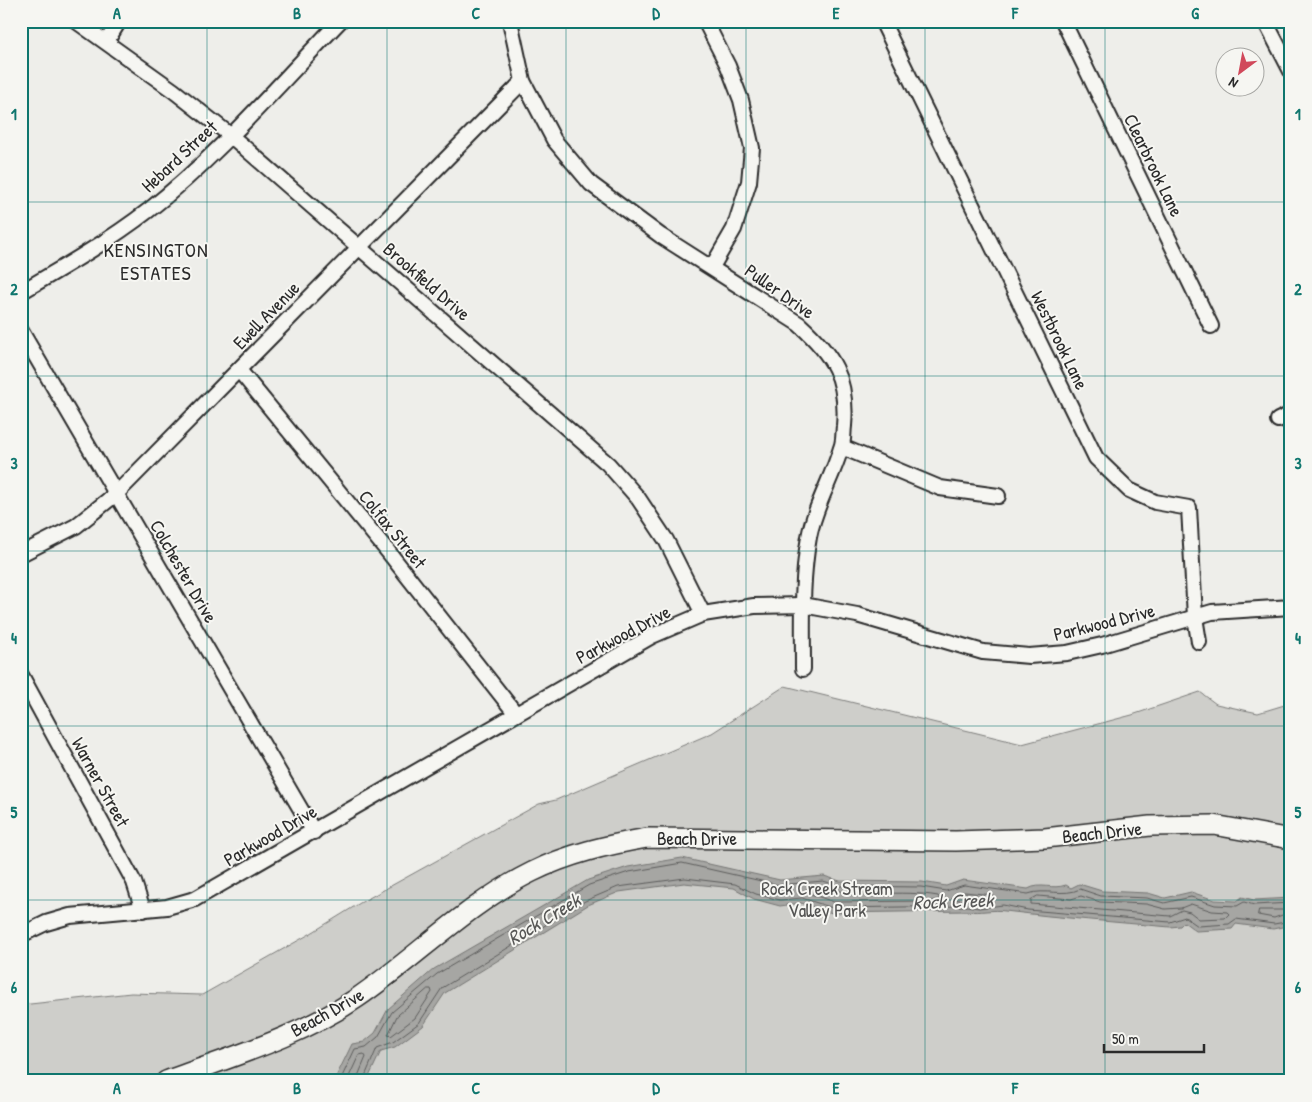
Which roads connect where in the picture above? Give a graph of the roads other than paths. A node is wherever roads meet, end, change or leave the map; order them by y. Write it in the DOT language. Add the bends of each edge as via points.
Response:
graph roads {
  1 [pos="76,21"];
  2 [pos="119,21"];
  3 [pos="340,21"];
  4 [pos="510,21"];
  5 [pos="705,21"];
  6 [pos="882,21"];
  7 [pos="1063,21"];
  8 [pos="1264,21"];
  9 [pos="107,41"];
  10 [pos="1291,71"];
  11 [pos="523,81"];
  12 [pos="230,135"];
  13 [pos="359,246"];
  14 [pos="712,267"];
  15 [pos="21,292"];
  16 [pos="1211,326"];
  17 [pos="21,331"];
  18 [pos="239,370"];
  19 [pos="842,447"];
  20 [pos="117,493"];
  21 [pos="998,496"];
  22 [pos="21,554"];
  23 [pos="803,605"];
  24 [pos="1291,607"];
  25 [pos="703,614"];
  26 [pos="1195,617"];
  27 [pos="1199,642"];
  28 [pos="803,669"];
  29 [pos="21,675"];
  30 [pos="516,714"];
  31 [pos="314,832"];
  32 [pos="1291,839"];
  33 [pos="143,910"];
  34 [pos="21,935"];
  35 [pos="166,1081"];
  1 -- 9 [label="street, Brookfield Drive"];
  2 -- 9 [label="street"];
  3 -- 12 [label="street, Hebard Street"];
  4 -- 11 [label="street, Puller Drive"];
  5 -- 14 [label="street" via="741,100 752,148 750,182 734,229"];
  6 -- 26 [label="street, Westbrook Lane" via="1096,458 1129,490 1155,502 1189,508"];
  7 -- 16 [label="street, Clearbrook Lane"];
  8 -- 10 [label="street"];
  9 -- 12 [label="street, Brookfield Drive"];
  11 -- 13 [label="street, Ewell Avenue"];
  11 -- 14 [label="street, Puller Drive" via="554,140 591,184 661,236"];
  12 -- 13 [label="street, Brookfield Drive"];
  12 -- 15 [label="street, Hebard Street" via="148,211"];
  13 -- 18 [label="street, Ewell Avenue"];
  13 -- 25 [label="street, Brookfield Drive" via="608,464 638,498 666,540"];
  14 -- 19 [label="street, Puller Drive" via="799,324 836,366 846,401"];
  17 -- 20 [label="street, Colchester Drive"];
  18 -- 20 [label="street, Ewell Avenue"];
  18 -- 30 [label="street, Colfax Street"];
  19 -- 21 [label="street" via="940,488"];
  19 -- 23 [label="street, Puller Drive" via="809,534 803,572"];
  20 -- 22 [label="street, Ewell Avenue" via="76,526"];
  20 -- 31 [label="street, Colchester Drive"];
  23 -- 25 [label="street, Parkwood Drive" via="754,606"];
  23 -- 26 [label="street, Parkwood Drive" via="857,615 983,652 1029,656 1084,649"];
  23 -- 28 [label="street, Puller Drive"];
  24 -- 26 [label="street, Parkwood Drive" via="1212,612"];
  25 -- 30 [label="street, Parkwood Drive" via="652,636"];
  26 -- 27 [label="street, Westbrook Lane"];
  29 -- 33 [label="street, Warner Street" via="134,882"];
  30 -- 31 [label="street, Parkwood Drive"];
  31 -- 33 [label="street, Parkwood Drive" via="195,899"];
  32 -- 35 [label="street, Beach Drive" via="1214,826 1150,826 1035,838 956,841 648,838 607,845 565,858 480,903 356,999 304,1028"];
  33 -- 34 [label="street, Parkwood Drive" via="70,916"];
}
